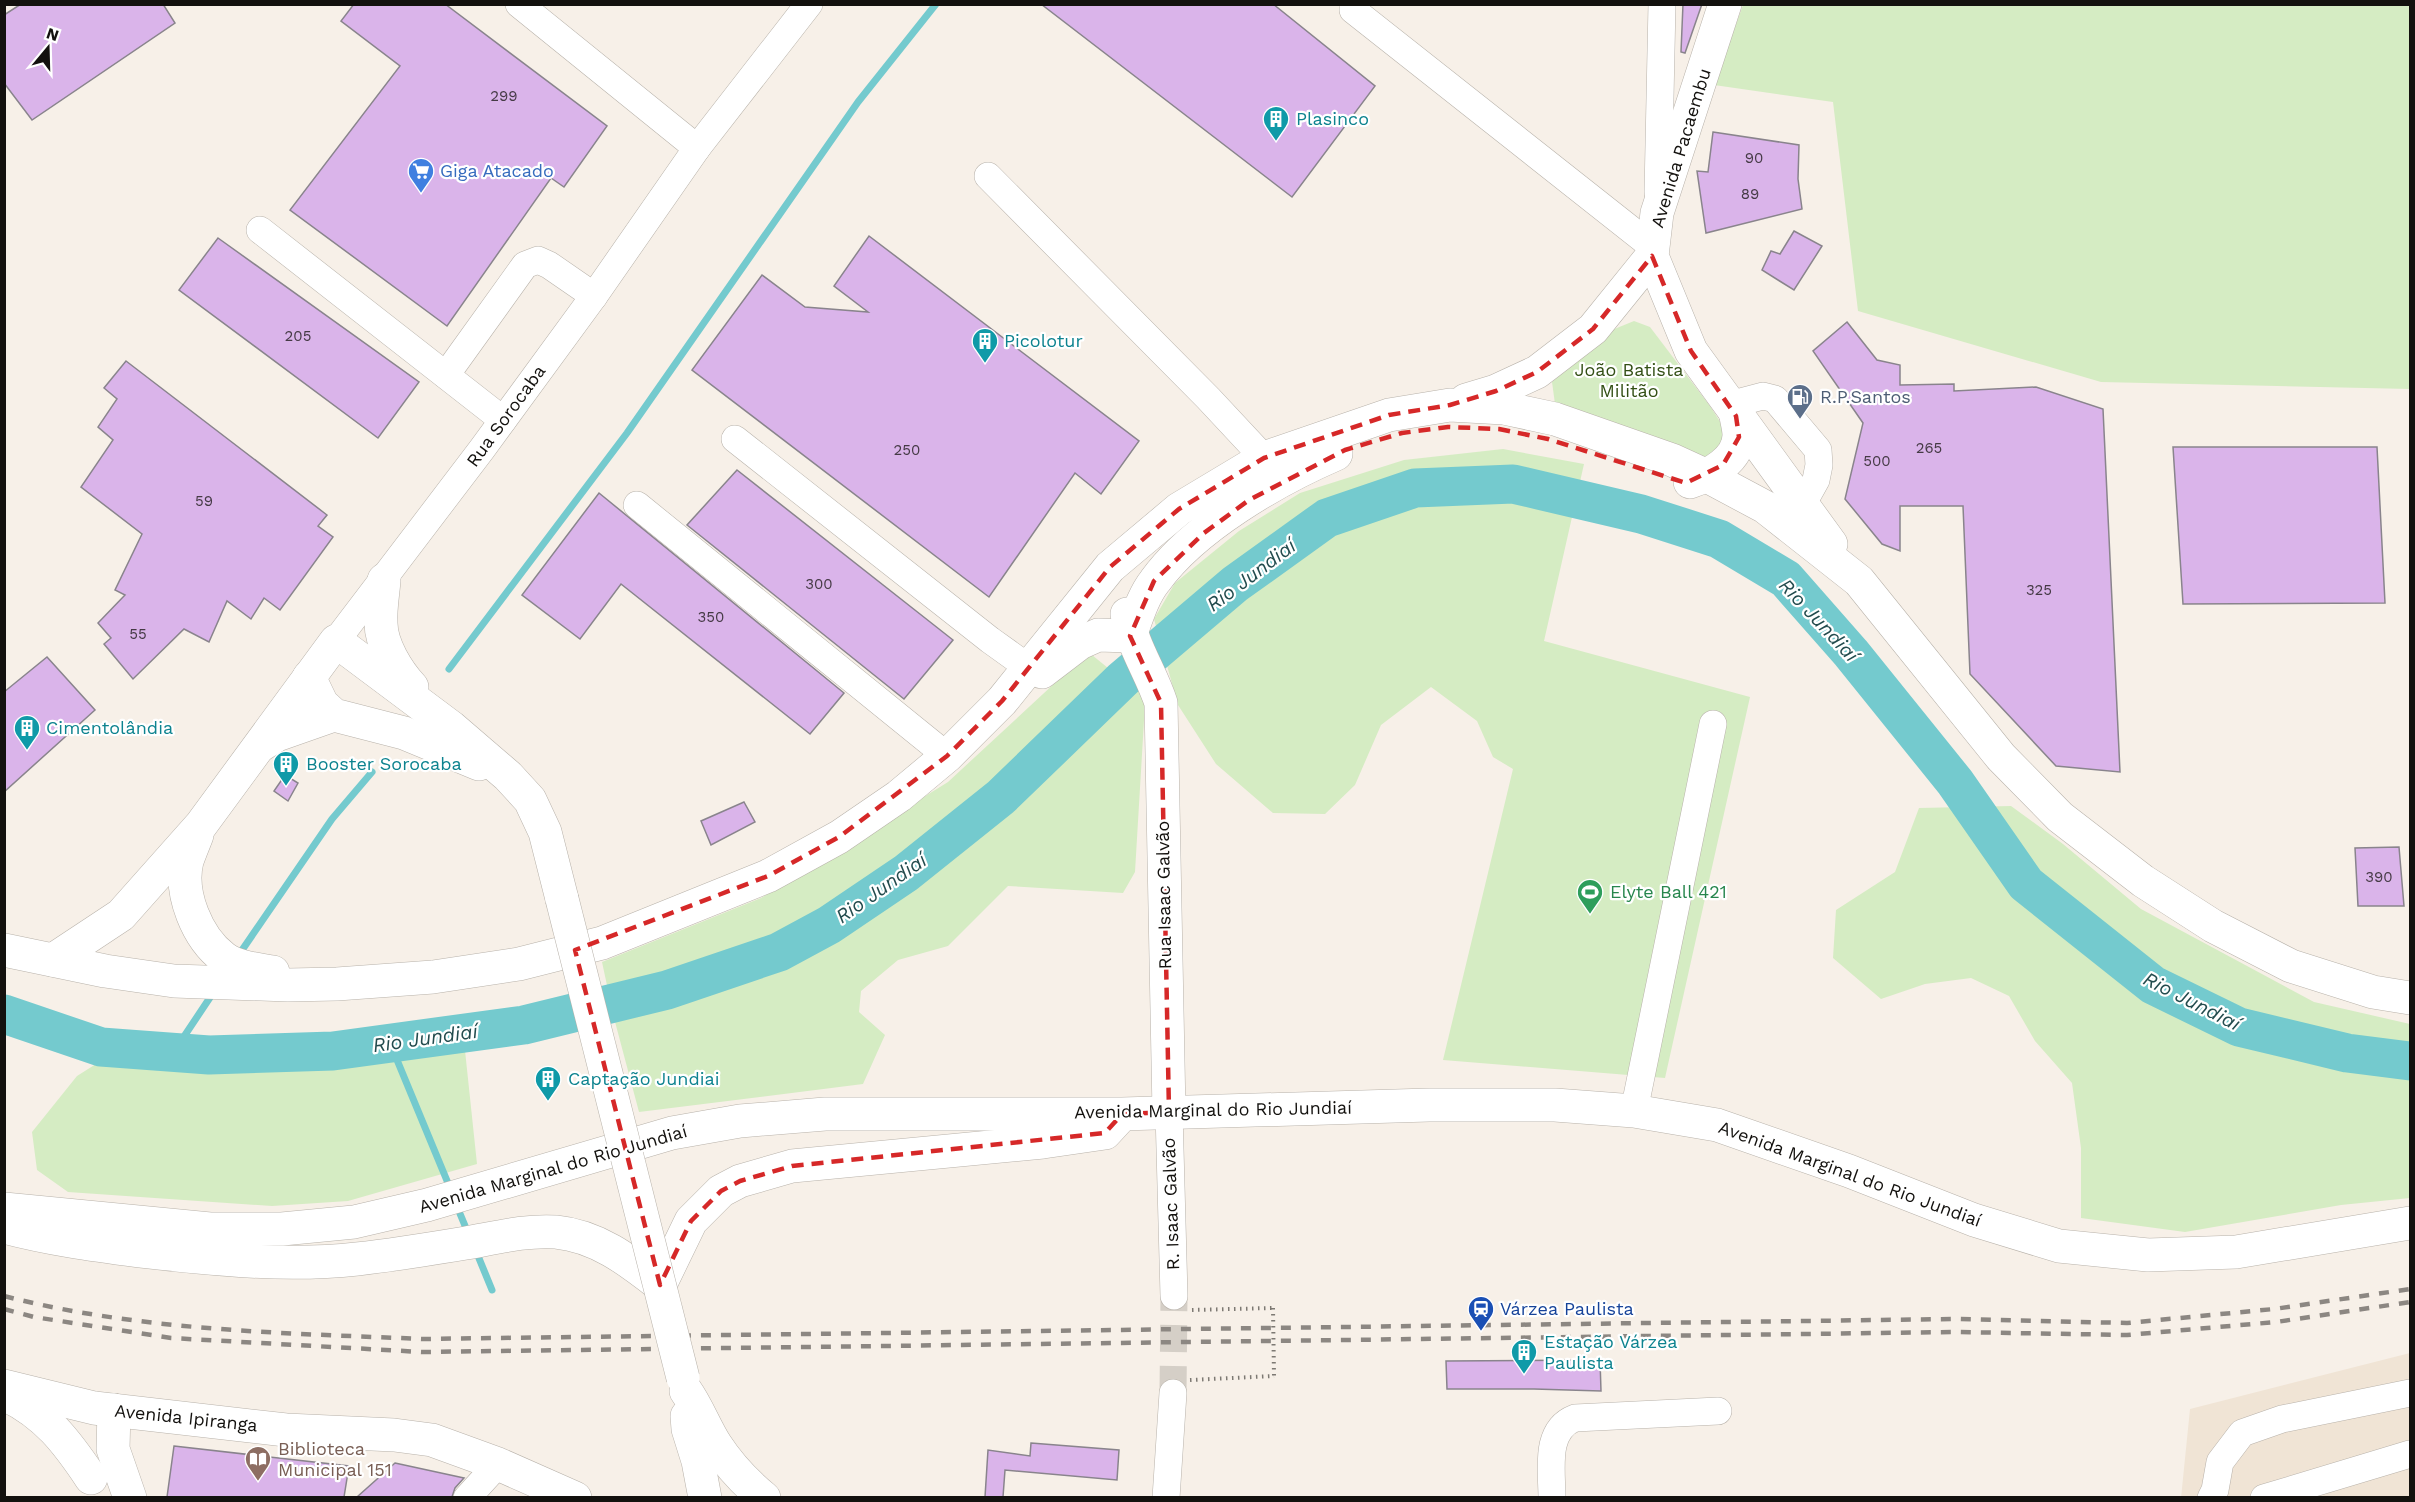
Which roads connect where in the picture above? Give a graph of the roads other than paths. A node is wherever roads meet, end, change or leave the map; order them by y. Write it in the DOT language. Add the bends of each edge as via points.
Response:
graph roads {
  1 [pos="519,4"];
  2 [pos="809,4"];
  3 [pos="1662,4"];
  4 [pos="1725,4"];
  5 [pos="1353,10"];
  6 [pos="698,148"];
  7 [pos="988,176"];
  8 [pos="1657,213"];
  9 [pos="260,230"];
  10 [pos="1652,252"];
  11 [pos="594,296"];
  12 [pos="446,375"];
  13 [pos="1450,405"];
  14 [pos="1732,411"];
  15 [pos="503,420"];
  16 [pos="735,439"];
  17 [pos="1264,458"];
  18 [pos="1707,476"];
  19 [pos="637,505"];
  20 [pos="1802,505"];
  21 [pos="1179,508"];
  22 [pos="384,580"];
  23 [pos="1859,581"];
  24 [pos="336,641"];
  25 [pos="1134,642"];
  26 [pos="1029,668"];
  27 [pos="309,678"];
  28 [pos="1002,701"];
  29 [pos="334,715"];
  30 [pos="1713,724"];
  31 [pos="451,727"];
  32 [pos="255,749"];
  33 [pos="947,756"];
  34 [pos="508,777"];
  35 [pos="201,825"];
  36 [pos="4,950"];
  37 [pos="53,960"];
  38 [pos="337,984"];
  39 [pos="2410,998"];
  40 [pos="1635,1111"];
  41 [pos="1168,1112"];
  42 [pos="1122,1114"];
  43 [pos="4,1209"];
  44 [pos="2410,1223"];
  45 [pos="4,1227"];
  46 [pos="660,1285"];
  47 [pos="1179,1303"];
  48 [pos="684,1385"];
  49 [pos="4,1386"];
  50 [pos="1178,1387"];
  51 [pos="2410,1393"];
  52 [pos="4,1394"];
  53 [pos="104,1409"];
  54 [pos="1718,1411"];
  55 [pos="2410,1454"];
  56 [pos="498,1464"];
  57 [pos="95,1488"];
  58 [pos="755,1490"];
  59 [pos="2216,1495"];
  60 [pos="130,1497"];
  61 [pos="467,1497"];
  62 [pos="575,1497"];
  63 [pos="705,1497"];
  64 [pos="775,1497"];
  65 [pos="1166,1497"];
  66 [pos="1552,1497"];
  67 [pos="2264,1497"];
  1 -- 6 [label="street"];
  2 -- 6 [label="street, Rua Sorocaba"];
  3 -- 8 [label="street"];
  4 -- 8 [label="main road, Avenida Pacaembu"];
  5 -- 10 [label="street"];
  6 -- 11 [label="street, Rua Sorocaba"];
  7 -- 17 [label="street"];
  8 -- 10 [label="main road, Avenida Pacaembu"];
  9 -- 12 [label="street"];
  10 -- 13 [label="main road" via="1593,329 1537,372 1496,391"];
  10 -- 14 [label="main road, Avenida Pacaembu" via="1691,351"];
  11 -- 12 [label="street" via="538,260 525,266"];
  11 -- 15 [label="street, Rua Sorocaba"];
  12 -- 15 [label="street"];
  13 -- 17 [label="main road" via="1389,415"];
  13 -- 18 [label="main road" via="1504,408 1554,419"];
  14 -- 18 [label="main road" via="1739,437 1724,465"];
  14 -- 20 [label="main road, Avenida Pacaembu"];
  14 -- 20 [label="street" via="1763,396 1775,399 1818,450 1816,480"];
  15 -- 22 [label="street, Rua Sorocaba"];
  16 -- 26 [label="street"];
  17 -- 21 [label="main road"];
  18 -- 23 [label="main road" via="1765,507"];
  18 -- 25 [label="main road" via="1686,483 1548,439 1499,429 1448,427 1402,433 1345,450 1295,472 1204,533 1154,581"];
  19 -- 33 [label="street"];
  20 -- 23 [label="main road, Avenida Pacaembu"];
  21 -- 25 [label="main road, Rua Isaac Galvão" via="1130,582 1126,603"];
  21 -- 26 [label="main road" via="1110,567"];
  22 -- 24 [label="street, Rua Sorocaba"];
  22 -- 31 [label="main road" via="380,626 388,650 403,678"];
  23 -- 39 [label="main road" via="2001,757 2060,817 2143,881 2213,926 2291,966 2373,992"];
  24 -- 27 [label="main road, Rua Sorocaba"];
  24 -- 31 [label="main road"];
  25 -- 28 [label="main road" via="1098,635 1080,643"];
  25 -- 41 [label="main road, Rua Isaac Galvão" via="1161,703"];
  26 -- 28 [label="main road"];
  27 -- 29 [label="main road" via="322,704"];
  27 -- 32 [label="main road, Rua Sorocaba"];
  28 -- 33 [label="main road"];
  29 -- 32 [label="main road" via="278,735"];
  29 -- 34 [label="main road" via="404,733"];
  30 -- 40 [label="street"];
  31 -- 34 [label="main road"];
  32 -- 35 [label="main road, Rua Sorocaba"];
  33 -- 38 [label="main road" via="891,802 839,837 778,870 602,943 519,964"];
  34 -- 46 [label="main road, bridge" via="530,800 545,832"];
  35 -- 37 [label="main road" via="120,915"];
  35 -- 38 [label="main road" via="187,862 185,881 192,913 209,943 224,958 243,967"];
  36 -- 37 [label="main road"];
  37 -- 38 [label="main road" via="174,981"];
  40 -- 41 [label="main road, Avenida Marginal do Rio Jundiaí" via="1555,1105 1429,1105"];
  40 -- 44 [label="main road, Avenida Marginal do Rio Jundiaí" via="1717,1125 1974,1220 2059,1246 2148,1255 2236,1252"];
  41 -- 42 [label="main road, Avenida Marginal do Rio Jundiaí"];
  41 -- 47 [label="street, R. Isaac Galvão"];
  42 -- 43 [label="main road, Avenida Marginal do Rio Jundiaí" via="825,1114 740,1121 672,1133 427,1205 354,1222 282,1229 210,1229"];
  42 -- 46 [label="main road" via="1105,1133 792,1166 740,1180 721,1191 692,1221"];
  45 -- 46 [label="main road" via="68,1242 201,1258 278,1262 355,1259 525,1233 557,1232 616,1252"];
  46 -- 48 [label="main road, bridge"];
  48 -- 58 [label="main road" via="716,1445"];
  48 -- 63 [label="main road" via="688,1429"];
  49 -- 53 [label="main road, Avenida Ipiranga"];
  50 -- 65 [label="street"];
  51 -- 59 [label="street" via="2282,1419 2242,1433 2220,1462"];
  52 -- 57 [label="main road" via="65,1439"];
  53 -- 56 [label="main road, Avenida Ipiranga" via="286,1430 432,1440"];
  53 -- 57 [label="main road" via="88,1421 86,1434"];
  53 -- 60 [label="main road"];
  54 -- 66 [label="street" via="1575,1418 1564,1422 1553,1447"];
  55 -- 67 [label="street"];
  56 -- 61 [label="street"];
  56 -- 62 [label="main road, Avenida Ipiranga"];
  58 -- 64 [label="main road"];
}
